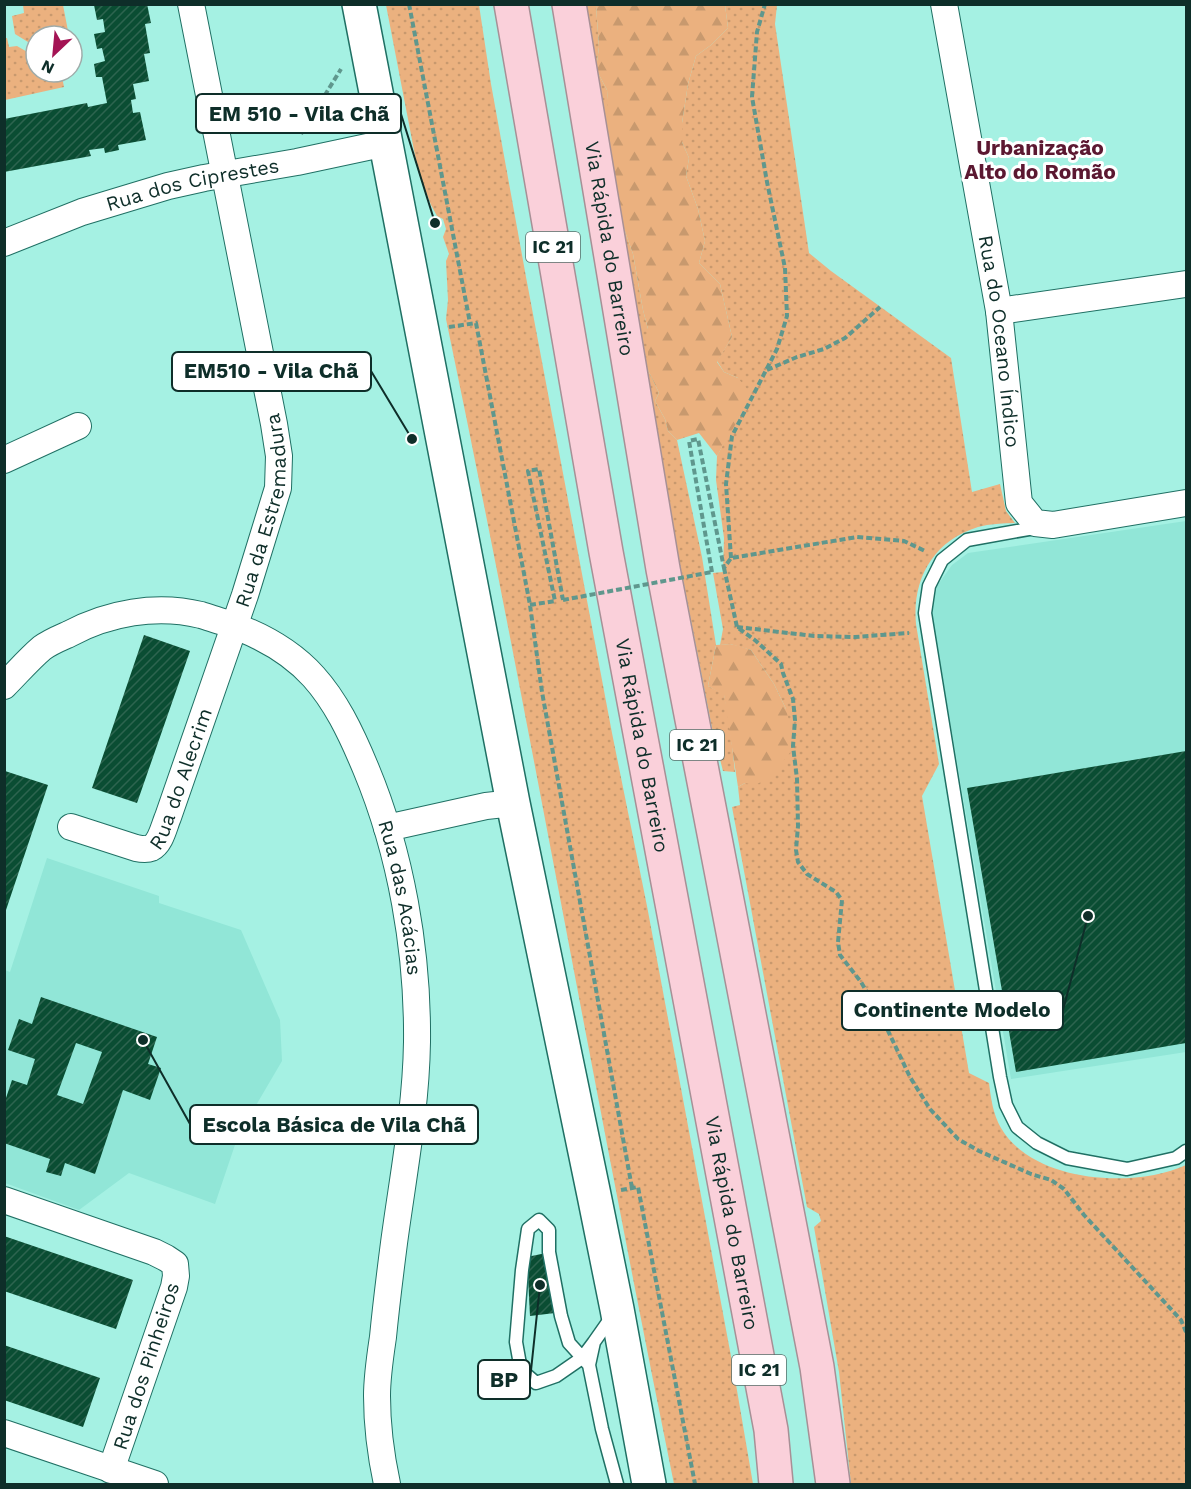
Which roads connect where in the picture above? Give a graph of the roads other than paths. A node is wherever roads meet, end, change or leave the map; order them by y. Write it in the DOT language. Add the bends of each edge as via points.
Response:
graph roads {
  1 [pos="191,4"];
  2 [pos="359,4"];
  3 [pos="511,4"];
  4 [pos="569,4"];
  5 [pos="944,4"];
  6 [pos="386,143"];
  7 [pos="225,174"];
  8 [pos="4,243"];
  9 [pos="1186,284"];
  10 [pos="999,311"];
  11 [pos="78,426"];
  12 [pos="4,460"];
  13 [pos="1186,503"];
  14 [pos="1053,525"];
  15 [pos="234,626"];
  16 [pos="4,686"];
  17 [pos="513,803"];
  18 [pos="71,827"];
  19 [pos="387,828"];
  20 [pos="1186,1151"];
  21 [pos="4,1200"];
  22 [pos="617,1309"];
  23 [pos="586,1362"];
  24 [pos="4,1433"];
  25 [pos="111,1470"];
  26 [pos="155,1485"];
  27 [pos="387,1485"];
  28 [pos="617,1485"];
  29 [pos="649,1485"];
  30 [pos="776,1485"];
  31 [pos="833,1485"];
  1 -- 7 [label="street, Rua da Estremadura"];
  2 -- 6 [label="main road"];
  3 -- 30 [label="highway, Via Rápida do Barreiro / IC 21" via="608,564 771,1430"];
  4 -- 31 [label="highway, Via Rápida do Barreiro / IC 21" via="663,569 817,1367"];
  5 -- 10 [label="street, Rua do Oceano Índico"];
  6 -- 7 [label="street, Rua dos Ciprestes"];
  6 -- 17 [label="main road"];
  7 -- 8 [label="street, Rua dos Ciprestes" via="168,186 82,212"];
  7 -- 15 [label="street, Rua da Estremadura" via="279,456 278,488"];
  9 -- 10 [label="street"];
  10 -- 14 [label="street, Rua do Oceano Índico" via="1019,503 1035,523"];
  11 -- 12 [label="street"];
  13 -- 14 [label="street"];
  14 -- 20 [label="lane" via="967,540 942,560 929,586 925,613 1000,1077 1006,1105 1017,1127 1037,1143 1067,1158 1127,1168 1176,1158"];
  15 -- 16 [label="street, Rua das Acácias" via="200,615 164,610 125,613 84,626 43,647"];
  15 -- 18 [label="street, Rua do Alecrim" via="157,842 152,848 136,848"];
  15 -- 19 [label="street, Rua das Acácias" via="291,654 319,682 352,735"];
  17 -- 19 [label="street"];
  17 -- 22 [label="main road"];
  19 -- 27 [label="street, Rua das Acácias" via="410,938 417,1043 378,1377 377,1416"];
  21 -- 25 [label="street, Rua dos Pinheiros" via="154,1252 175,1264 174,1287"];
  22 -- 23 [label="lane" via="594,1342"];
  22 -- 29 [label="main road"];
  23 -- 23 [label="lane" via="536,1383 520,1370 516,1342 522,1270 528,1229 539,1220 549,1230 549,1252 569,1343"];
  23 -- 28 [label="lane"];
  24 -- 25 [label="street"];
  25 -- 26 [label="street"];
}
